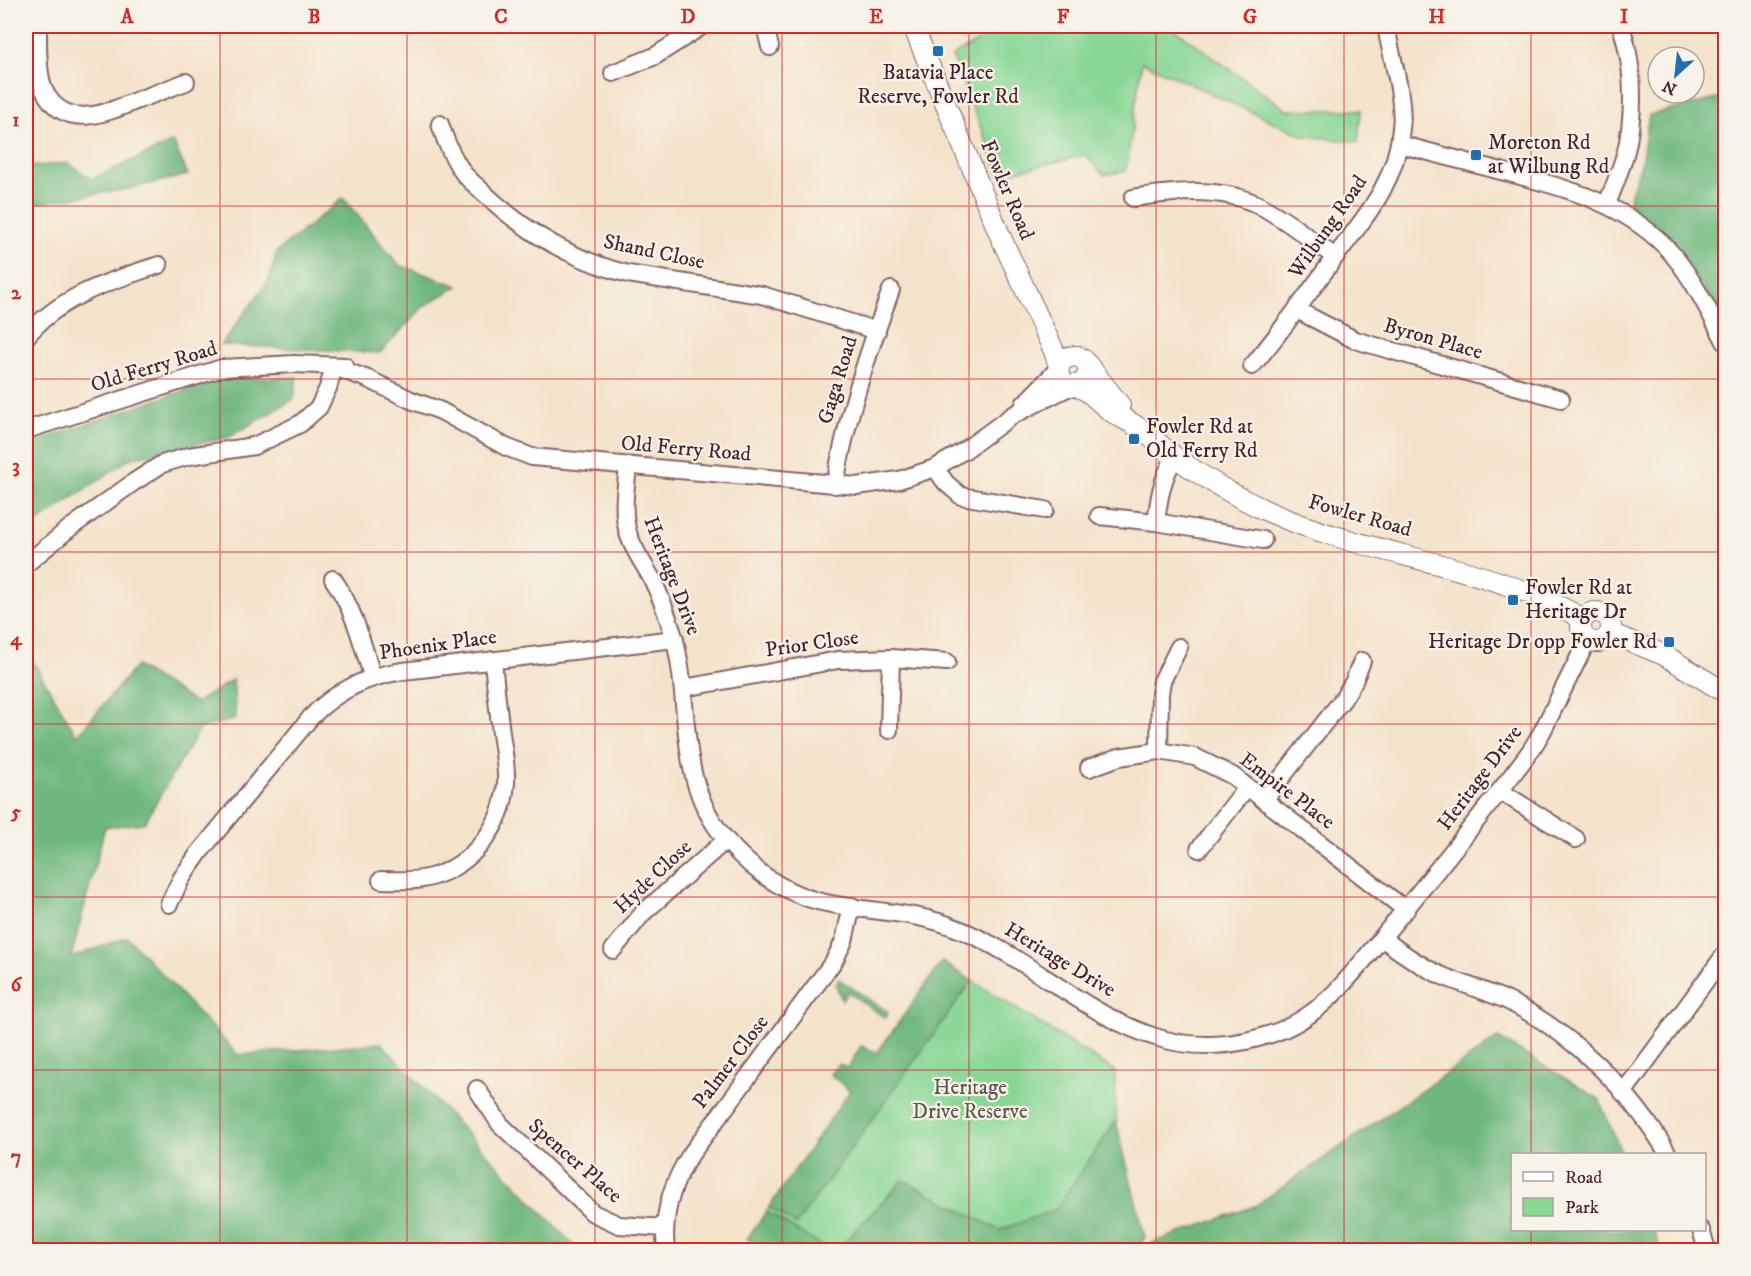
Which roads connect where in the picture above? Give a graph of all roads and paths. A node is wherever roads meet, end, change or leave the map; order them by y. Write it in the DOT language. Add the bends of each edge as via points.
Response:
graph roads {
  1 [pos="38,26"];
  2 [pos="702,26"];
  3 [pos="765,26"];
  4 [pos="913,26"];
  5 [pos="1386,26"];
  6 [pos="1621,26"];
  7 [pos="770,47"];
  8 [pos="613,73"];
  9 [pos="186,82"];
  10 [pos="440,124"];
  11 [pos="1399,144"];
  12 [pos="1133,198"];
  13 [pos="1607,204"];
  14 [pos="1335,257"];
  15 [pos="159,265"];
  16 [pos="891,290"];
  17 [pos="1033,304"];
  18 [pos="1297,310"];
  19 [pos="877,331"];
  20 [pos="26,337"];
  21 [pos="1725,343"];
  22 [pos="1085,362"];
  23 [pos="1252,366"];
  24 [pos="334,367"];
  25 [pos="1059,367"];
  26 [pos="1073,386"];
  27 [pos="1562,399"];
  28 [pos="1013,415"];
  29 [pos="1139,428"];
  30 [pos="26,430"];
  31 [pos="1175,457"];
  32 [pos="628,467"];
  33 [pos="935,468"];
  34 [pos="835,485"];
  35 [pos="1045,510"];
  36 [pos="1099,516"];
  37 [pos="1156,522"];
  38 [pos="1263,540"];
  39 [pos="26,564"];
  40 [pos="333,579"];
  41 [pos="1583,619"];
  42 [pos="1610,633"];
  43 [pos="675,639"];
  44 [pos="1588,639"];
  45 [pos="1179,647"];
  46 [pos="891,658"];
  47 [pos="493,660"];
  48 [pos="1362,661"];
  49 [pos="947,662"];
  50 [pos="372,676"];
  51 [pos="684,688"];
  52 [pos="1725,693"];
  53 [pos="889,730"];
  54 [pos="1159,751"];
  55 [pos="1089,768"];
  56 [pos="1247,787"];
  57 [pos="1500,791"];
  58 [pos="1264,800"];
  59 [pos="1576,839"];
  60 [pos="726,840"];
  61 [pos="1199,849"];
  62 [pos="381,880"];
  63 [pos="169,904"];
  64 [pos="852,906"];
  65 [pos="1406,910"];
  66 [pos="1382,938"];
  67 [pos="613,950"];
  68 [pos="1725,953"];
  69 [pos="477,1089"];
  70 [pos="1623,1093"];
  71 [pos="1667,1153"];
  72 [pos="665,1228"];
  73 [pos="1701,1231"];
  74 [pos="666,1251"];
  75 [pos="1707,1251"];
  1 -- 9 [label="street" via="43,88 54,104 66,112 100,115"];
  2 -- 8 [label="street" via="655,56"];
  3 -- 7 [label="street"];
  4 -- 17 [label="street, Fowler Road" via="1002,240"];
  5 -- 11 [label="street, Wilbung Road" via="1401,104"];
  6 -- 13 [label="street" via="1629,63 1631,121 1622,165"];
  10 -- 19 [label="street, Shand Close" via="449,149 466,176 526,228 576,256 610,270 642,277 762,295"];
  11 -- 13 [label="street" via="1564,188"];
  11 -- 14 [label="street, Wilbung Road" via="1378,200"];
  12 -- 14 [label="street" via="1172,192 1243,199 1271,211"];
  13 -- 21 [label="street" via="1666,247 1703,299"];
  14 -- 18 [label="street, Wilbung Road"];
  15 -- 20 [label="street" via="83,292 45,316"];
  16 -- 19 [label="street, Gaga Road"];
  17 -- 22 [label="street, Fowler Road" via="1058,339"];
  17 -- 25 [label="street, Fowler Road"];
  18 -- 23 [label="street, Wilbung Road"];
  18 -- 27 [label="street, Byron Place" via="1355,340"];
  19 -- 34 [label="street, Gaga Road" via="844,440"];
  22 -- 25 [label="street" via="1077,356 1068,357"];
  22 -- 26 [label="street" via="1088,376 1083,383"];
  22 -- 29 [label="street, Fowler Road"];
  24 -- 30 [label="street, Old Ferry Road" via="294,364 222,368"];
  24 -- 32 [label="street, Old Ferry Road" via="361,367 384,374 441,411 532,457"];
  24 -- 39 [label="street" via="319,407 300,423 254,446 162,464"];
  25 -- 26 [label="street" via="1061,380"];
  25 -- 28 [label="street, Old Ferry Road"];
  26 -- 28 [label="street, Old Ferry Road"];
  26 -- 29 [label="street, Fowler Road" via="1091,393 1109,410"];
  28 -- 33 [label="street, Old Ferry Road"];
  29 -- 31 [label="street, Fowler Road"];
  31 -- 37 [label="street" via="1160,489"];
  31 -- 41 [label="street, Fowler Road" via="1226,490 1287,519 1344,539 1497,580"];
  32 -- 34 [label="street, Old Ferry Road"];
  32 -- 43 [label="street, Heritage Drive" via="625,502 630,540 658,592"];
  33 -- 34 [label="street, Old Ferry Road" via="876,484"];
  33 -- 35 [label="street" via="961,496"];
  36 -- 37 [label="street"];
  37 -- 38 [label="street"];
  40 -- 50 [label="street" via="352,611"];
  41 -- 42 [label="street" via="1591,613 1606,615 1611,623"];
  41 -- 44 [label="street" via="1582,632"];
  42 -- 44 [label="street" via="1600,642"];
  42 -- 52 [label="street" via="1664,655"];
  43 -- 47 [label="street, Phoenix Place"];
  43 -- 51 [label="street, Heritage Drive"];
  44 -- 57 [label="street, Heritage Drive" via="1542,732"];
  45 -- 54 [label="street" via="1162,681"];
  46 -- 49 [label="street, Prior Close"];
  46 -- 51 [label="street, Prior Close" via="830,662"];
  46 -- 53 [label="street"];
  47 -- 50 [label="street, Phoenix Place"];
  47 -- 62 [label="street" via="506,768 497,819 480,845 447,870 419,879"];
  48 -- 58 [label="street" via="1343,699"];
  50 -- 63 [label="street, Phoenix Place" via="336,695 311,717 199,853"];
  51 -- 60 [label="street, Heritage Drive" via="690,767 701,799"];
  54 -- 55 [label="street, Empire Place" via="1119,757"];
  54 -- 56 [label="street, Empire Place" via="1195,757"];
  56 -- 58 [label="street, Empire Place"];
  56 -- 61 [label="street"];
  57 -- 59 [label="street"];
  57 -- 65 [label="street, Heritage Drive"];
  58 -- 65 [label="street, Empire Place"];
  60 -- 64 [label="street, Heritage Drive" via="758,871 786,888 814,900"];
  60 -- 67 [label="street, Hyde Close" via="644,913"];
  64 -- 66 [label="street, Heritage Drive" via="943,922 974,935 1128,1026 1158,1038 1200,1046 1271,1035 1298,1022 1338,991"];
  64 -- 72 [label="street, Palmer Close" via="844,941 834,961 684,1164 672,1190"];
  65 -- 66 [label="street, Heritage Drive"];
  66 -- 70 [label="street" via="1429,969 1521,1009 1593,1061"];
  68 -- 70 [label="street"];
  69 -- 72 [label="street, Spencer Place" via="500,1124 593,1212 619,1225"];
  70 -- 71 [label="street"];
  72 -- 74 [label="street, Palmer Close"];
  73 -- 75 [label="street"];
}
